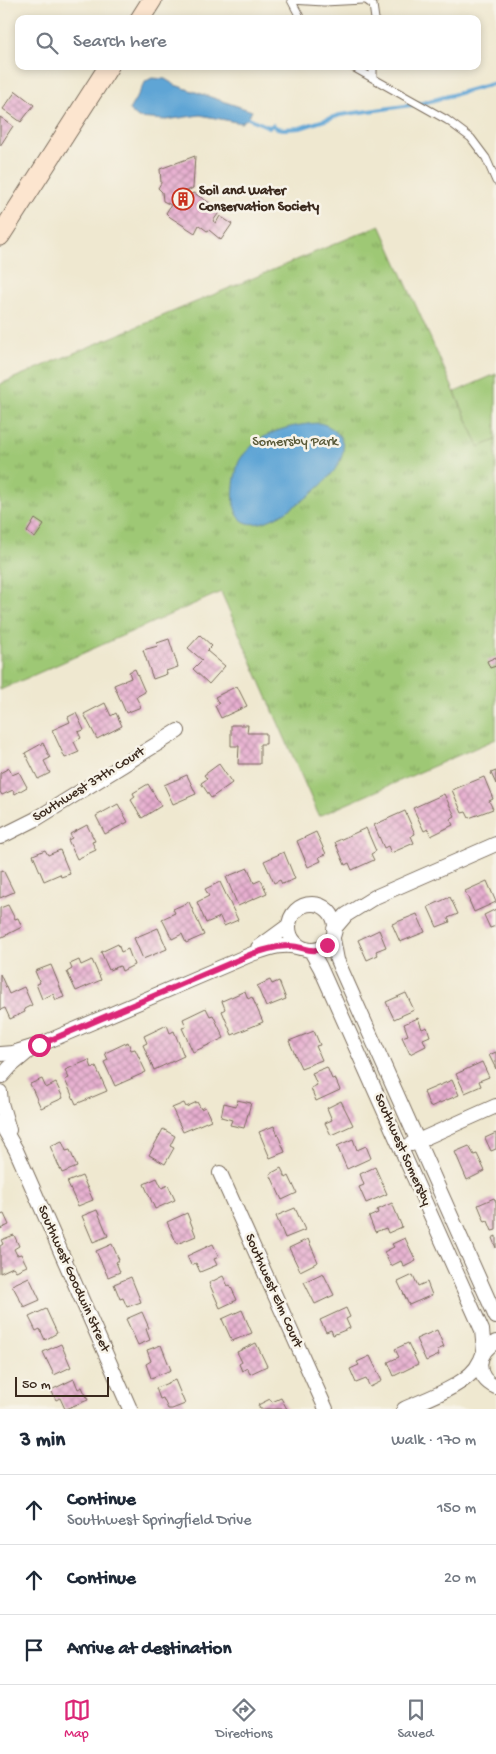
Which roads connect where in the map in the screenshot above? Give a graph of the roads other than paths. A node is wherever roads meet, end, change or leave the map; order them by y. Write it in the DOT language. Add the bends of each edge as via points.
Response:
graph roads {
  1 [pos="152,0"];
  2 [pos="291,0"];
  3 [pos="364,0"];
  4 [pos="143,15"];
  5 [pos="299,15"];
  6 [pos="374,15"];
  7 [pos="106,70"];
  8 [pos="358,70"];
  9 [pos="373,70"];
  10 [pos="373,78"];
  11 [pos="496,181"];
  12 [pos="0,236"];
  13 [pos="178,732"];
  14 [pos="0,838"];
  15 [pos="496,844"];
  16 [pos="376,897"];
  17 [pos="326,907"];
  18 [pos="288,926"];
  19 [pos="334,934"];
  20 [pos="305,949"];
  21 [pos="238,960"];
  22 [pos="39,1045"];
  23 [pos="0,1054"];
  24 [pos="0,1059"];
  25 [pos="1,1080"];
  26 [pos="0,1092"];
  27 [pos="496,1106"];
  28 [pos="0,1122"];
  29 [pos="418,1141"];
  30 [pos="401,1148"];
  31 [pos="16,1150"];
  32 [pos="220,1173"];
  33 [pos="496,1317"];
  34 [pos="496,1342"];
  35 [pos="482,1356"];
  36 [pos="493,1385"];
  37 [pos="433,1396"];
  38 [pos="130,1409"];
  39 [pos="326,1409"];
  40 [pos="404,1409"];
  1 -- 4 [label="street"];
  2 -- 3 [label="lane"];
  2 -- 5 [label="lane"];
  3 -- 6 [label="lane" via="373,5"];
  7 -- 12 [label="street"];
  8 -- 10 [label="lane"];
  9 -- 10 [label="lane"];
  10 -- 11 [label="lane" via="447,120 471,138 486,158"];
  13 -- 14 [label="street, Southwest 37th Court"];
  15 -- 16 [label="street"];
  16 -- 17 [label="street" via="349,905"];
  16 -- 19 [label="street" via="346,915"];
  17 -- 18 [label="street" via="306,904 292,914"];
  17 -- 19 [label="street" via="333,918"];
  18 -- 20 [label="street" via="293,942"];
  18 -- 21 [label="street"];
  19 -- 20 [label="street" via="322,949"];
  19 -- 29 [label="street, Southwest Somersby" via="337,960"];
  20 -- 21 [label="street" via="278,946"];
  20 -- 30 [label="street, Southwest Somersby" via="320,967"];
  21 -- 22 [label="street"];
  22 -- 23 [label="street"];
  22 -- 25 [label="street" via="15,1062"];
  24 -- 25 [label="street" via="3,1066"];
  26 -- 31 [label="street, Southwest Goodwin Street"];
  27 -- 29 [label="street"];
  28 -- 31 [label="street, Southwest Goodwin Street"];
  29 -- 30 [label="street"];
  29 -- 33 [label="street, Southwest Somersby"];
  30 -- 35 [label="street, Southwest Somersby" via="482,1330"];
  31 -- 38 [label="street, Southwest Goodwin Street"];
  32 -- 39 [label="street, Southwest Elm Court"];
  34 -- 35 [label="street"];
  35 -- 36 [label="street, Southwest Somersby" via="480,1370"];
  35 -- 37 [label="street" via="477,1368 466,1378"];
  36 -- 37 [label="street" via="476,1383"];
  37 -- 40 [label="street"];
}
